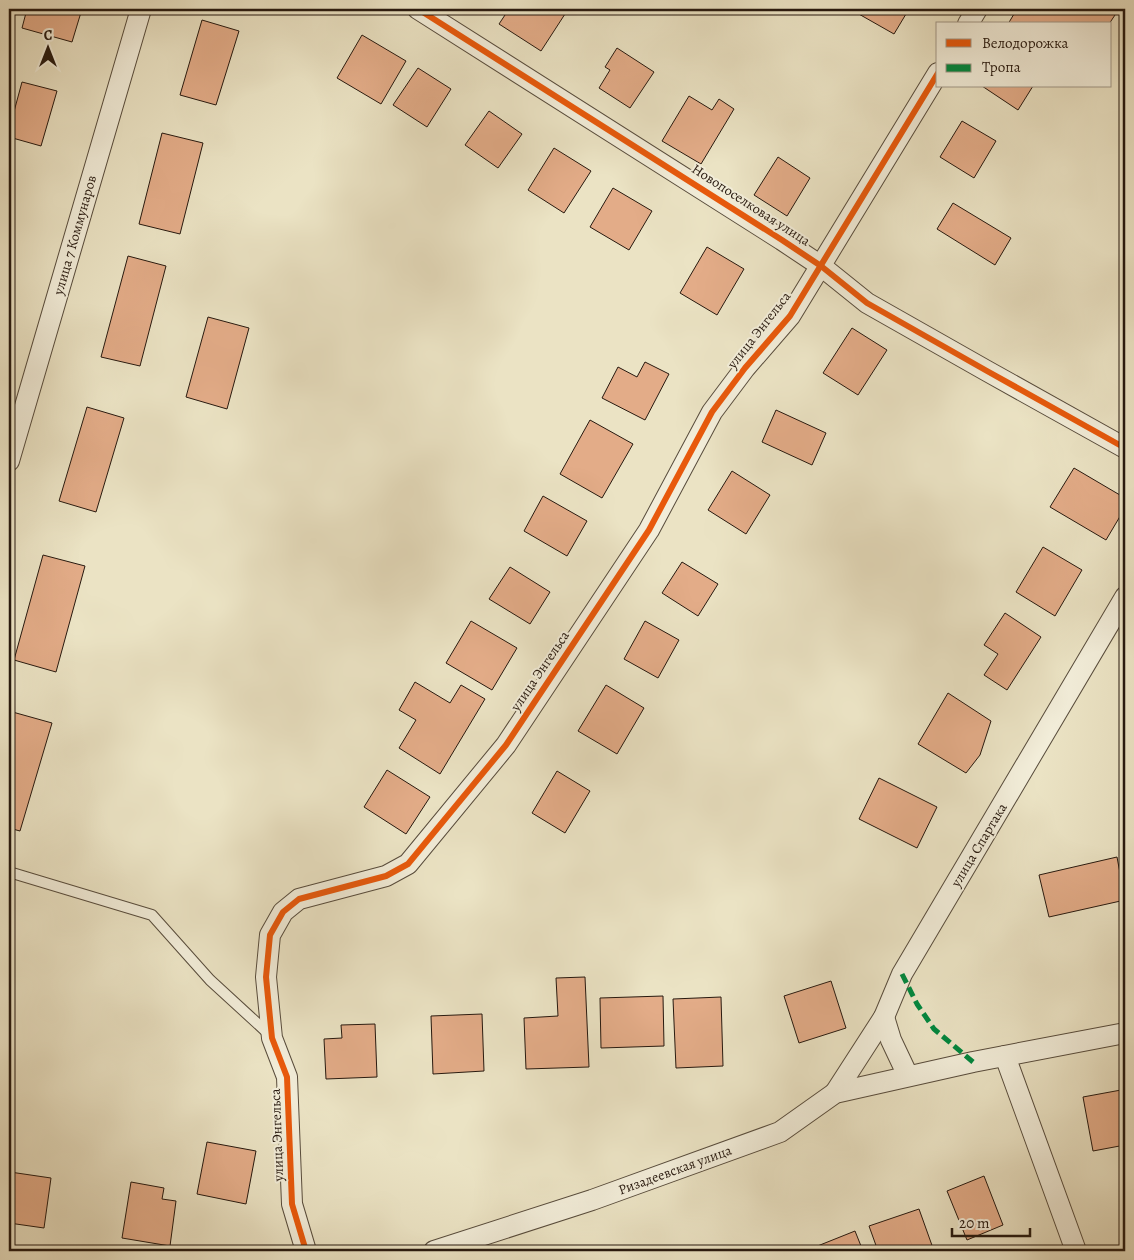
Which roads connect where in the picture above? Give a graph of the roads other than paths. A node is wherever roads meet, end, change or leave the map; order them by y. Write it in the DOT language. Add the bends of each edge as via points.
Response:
graph roads {
  1 [pos="141,9"];
  2 [pos="418,9"];
  3 [pos="977,9"];
  4 [pos="969,22"];
  5 [pos="936,77"];
  6 [pos="821,266"];
  7 [pos="1125,448"];
  8 [pos="9,462"];
  9 [pos="1125,597"];
  10 [pos="9,872"];
  11 [pos="884,1017"];
  12 [pos="1125,1033"];
  13 [pos="272,1038"];
  14 [pos="1005,1056"];
  15 [pos="908,1076"];
  16 [pos="835,1093"];
  17 [pos="306,1251"];
  18 [pos="434,1251"];
  19 [pos="1076,1251"];
  1 -- 8 [label="street, улица 7 Коммунаров"];
  2 -- 6 [label="street, Новопоселковая улица"];
  3 -- 4 [label="street"];
  5 -- 6 [label="street, улица Энгельса"];
  6 -- 7 [label="street, Новопоселковая улица" via="867,303"];
  6 -- 13 [label="street, улица Энгельса" via="790,316 744,368 712,412 649,530 506,745 408,864 386,876 299,899 283,912 270,935 266,977"];
  9 -- 11 [label="street, улица Спартака" via="902,974"];
  10 -- 13 [label="lane" via="152,916 210,980"];
  11 -- 15 [label="street"];
  11 -- 16 [label="street, улица Спартака"];
  12 -- 14 [label="street, Ризадеевская улица"];
  13 -- 17 [label="street, улица Энгельса" via="288,1076 292,1204"];
  14 -- 15 [label="street, Ризадеевская улица"];
  14 -- 19 [label="street"];
  15 -- 16 [label="street, Ризадеевская улица"];
  16 -- 18 [label="street, Ризадеевская улица" via="780,1132 592,1200"];
}
